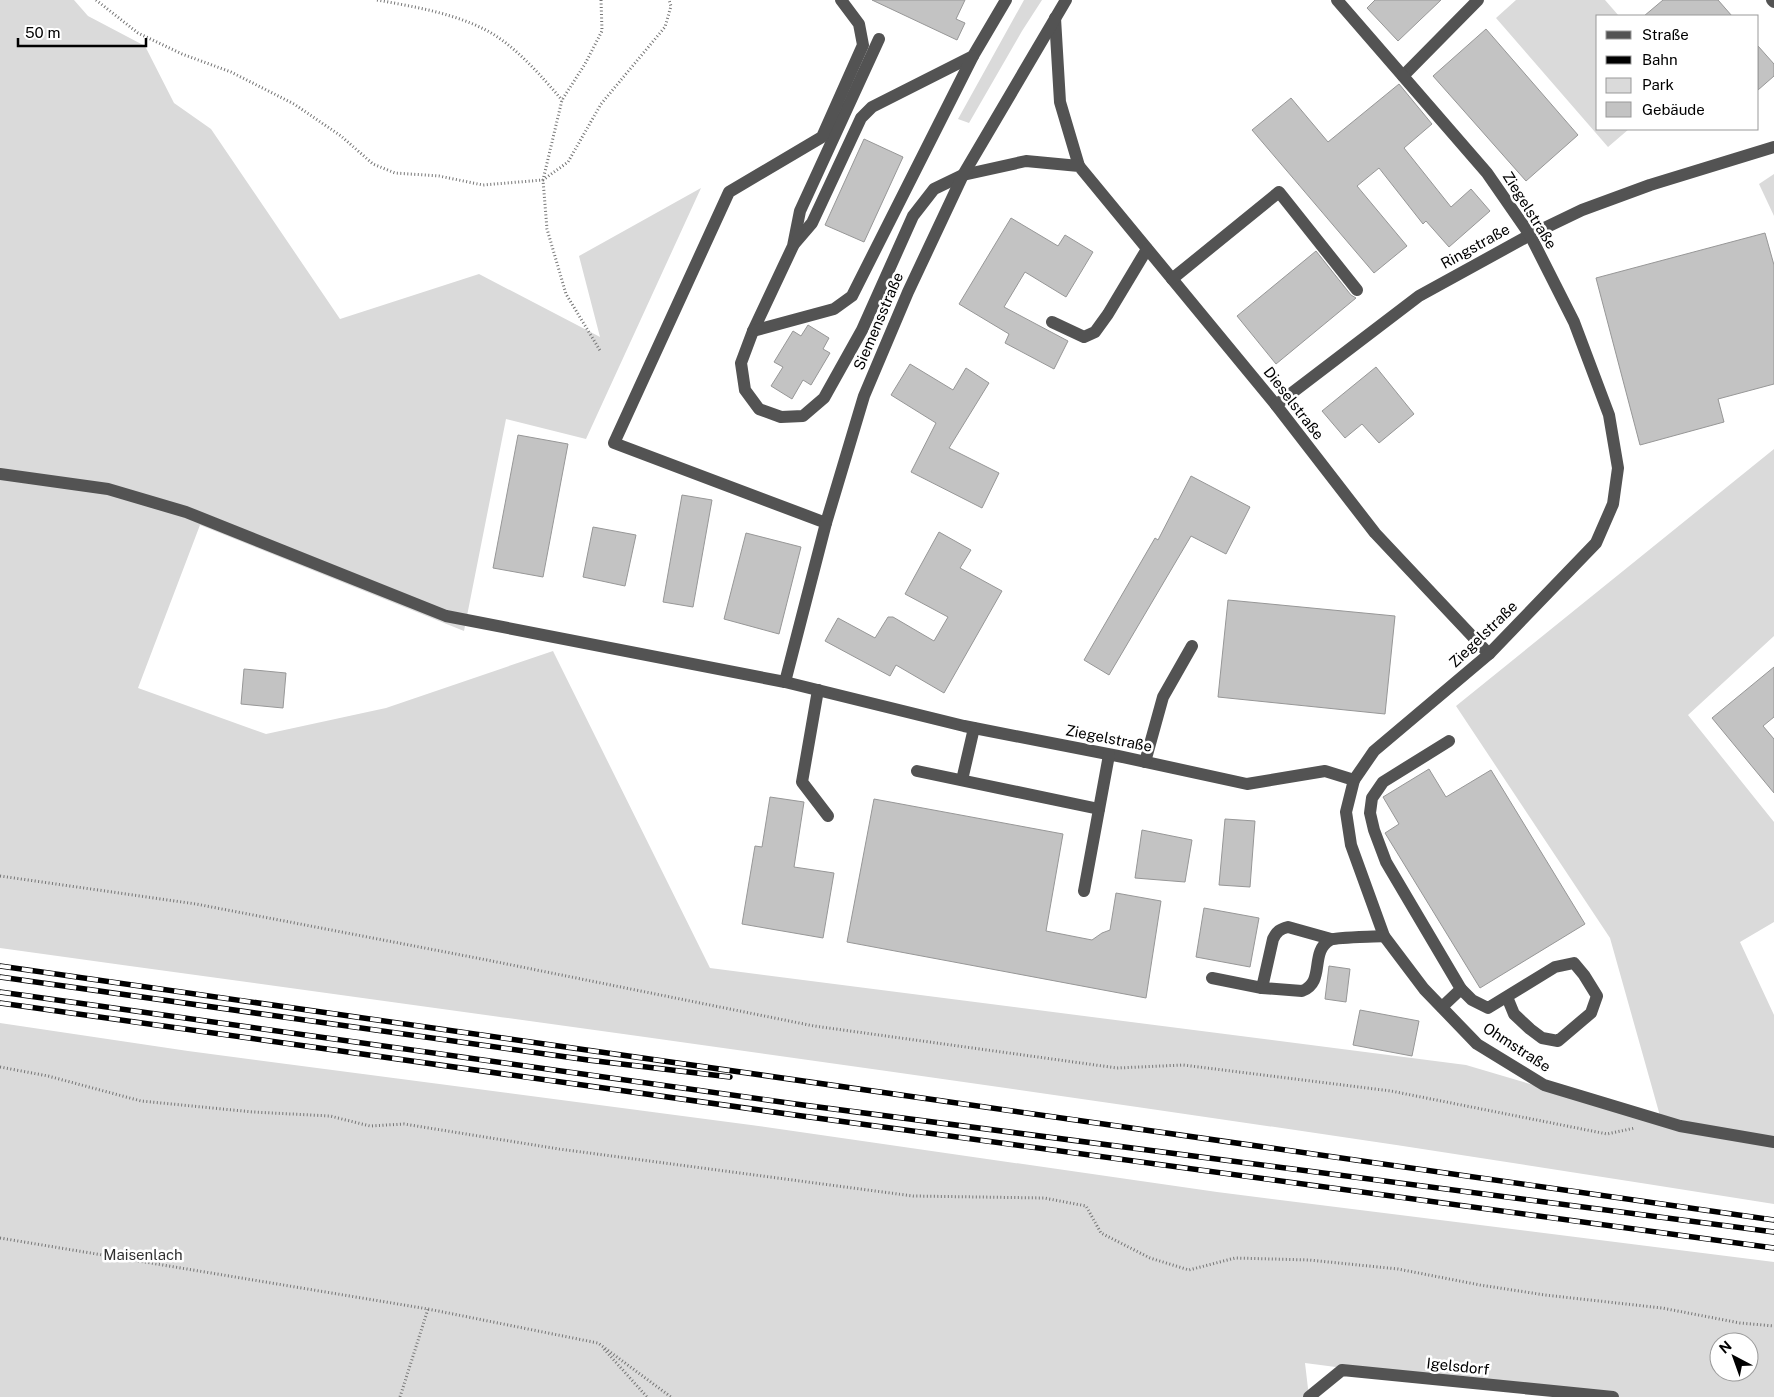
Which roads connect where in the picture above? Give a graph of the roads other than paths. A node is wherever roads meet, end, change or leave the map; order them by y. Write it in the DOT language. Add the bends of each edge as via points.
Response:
graph roads {
  1 [pos="841,0"];
  2 [pos="1006,0"];
  3 [pos="1066,0"];
  4 [pos="1337,0"];
  5 [pos="1478,0"];
  6 [pos="1056,18"];
  7 [pos="879,39"];
  8 [pos="973,56"];
  9 [pos="1402,76"];
  10 [pos="1774,147"];
  11 [pos="1079,166"];
  12 [pos="963,175"];
  13 [pos="1530,234"];
  14 [pos="793,246"];
  15 [pos="1147,249"];
  16 [pos="1172,278"];
  17 [pos="1357,290"];
  18 [pos="1052,322"];
  19 [pos="753,331"];
  20 [pos="1276,405"];
  21 [pos="0,474"];
  22 [pos="826,522"];
  23 [pos="1192,646"];
  24 [pos="1490,654"];
  25 [pos="785,682"];
  26 [pos="818,690"];
  27 [pos="974,728"];
  28 [pos="1449,741"];
  29 [pos="1109,754"];
  30 [pos="1145,762"];
  31 [pos="917,771"];
  32 [pos="962,780"];
  33 [pos="1354,780"];
  34 [pos="1099,809"];
  35 [pos="828,816"];
  36 [pos="1084,890"];
  37 [pos="1384,936"];
  38 [pos="1331,939"];
  39 [pos="1212,978"];
  40 [pos="1262,988"];
  41 [pos="1461,990"];
  42 [pos="1507,997"];
  43 [pos="1442,1007"];
  44 [pos="1774,1142"];
  45 [pos="1309,1397"];
  46 [pos="1613,1397"];
  1 -- 22 [label="street" via="859,24 863,45 822,137 729,192 614,444"];
  2 -- 8 [label="street"];
  3 -- 6 [label="street, Siemensstraße"];
  4 -- 9 [label="street, Ziegelstraße"];
  5 -- 9 [label="street"];
  6 -- 11 [label="street, Dieselstraße" via="1060,102"];
  6 -- 12 [label="street, Siemensstraße"];
  7 -- 14 [label="street" via="800,211"];
  8 -- 14 [label="street" via="872,107 860,118 812,223"];
  8 -- 19 [label="street" via="852,296 834,309"];
  9 -- 13 [label="street, Ziegelstraße" via="1487,173"];
  10 -- 13 [label="street, Ringstraße" via="1650,185 1582,210"];
  11 -- 12 [label="street" via="1026,161"];
  11 -- 15 [label="street, Dieselstraße"];
  12 -- 19 [label="street" via="934,189 913,216 862,330 824,398 803,416 781,417 760,409 745,390 741,363"];
  12 -- 22 [label="street, Siemensstraße" via="864,396"];
  13 -- 20 [label="street, Ringstraße" via="1418,296"];
  13 -- 24 [label="street, Ziegelstraße" via="1574,322 1609,414 1618,468 1613,504 1596,543"];
  14 -- 19 [label="street"];
  15 -- 16 [label="street, Dieselstraße"];
  15 -- 18 [label="street" via="1095,332 1084,336"];
  16 -- 17 [label="street" via="1278,192"];
  16 -- 20 [label="street, Dieselstraße"];
  20 -- 24 [label="street, Dieselstraße" via="1375,533"];
  21 -- 25 [label="street, Ziegelstraße" via="108,489 186,512 446,616"];
  22 -- 25 [label="street, Siemensstraße"];
  23 -- 30 [label="street" via="1163,697"];
  24 -- 33 [label="street, Ziegelstraße" via="1374,751"];
  25 -- 26 [label="street, Ziegelstraße"];
  26 -- 27 [label="street, Ziegelstraße"];
  26 -- 35 [label="street" via="802,782"];
  27 -- 29 [label="street, Ziegelstraße"];
  27 -- 32 [label="street"];
  28 -- 41 [label="street" via="1382,782 1372,798 1370,813 1386,862"];
  29 -- 30 [label="street, Ziegelstraße"];
  29 -- 34 [label="street"];
  30 -- 33 [label="street, Ziegelstraße" via="1247,784 1325,771"];
  31 -- 32 [label="street"];
  32 -- 34 [label="street"];
  33 -- 37 [label="street, Ohmstraße" via="1346,812 1350,845"];
  34 -- 36 [label="street"];
  37 -- 38 [label="street"];
  37 -- 43 [label="street, Ohmstraße" via="1424,989"];
  38 -- 40 [label="street" via="1321,948 1314,984 1308,989"];
  38 -- 40 [label="street" via="1288,927 1276,932"];
  39 -- 40 [label="street"];
  41 -- 42 [label="street" via="1488,1008"];
  41 -- 43 [label="street"];
  42 -- 42 [label="street" via="1555,967 1574,963 1597,996 1591,1013 1558,1041 1542,1038 1530,1029 1514,1014"];
  43 -- 44 [label="street, Ohmstraße" via="1478,1044 1544,1085 1680,1126"];
  45 -- 46 [label="street, Igelsdorf" via="1342,1370"];
}
